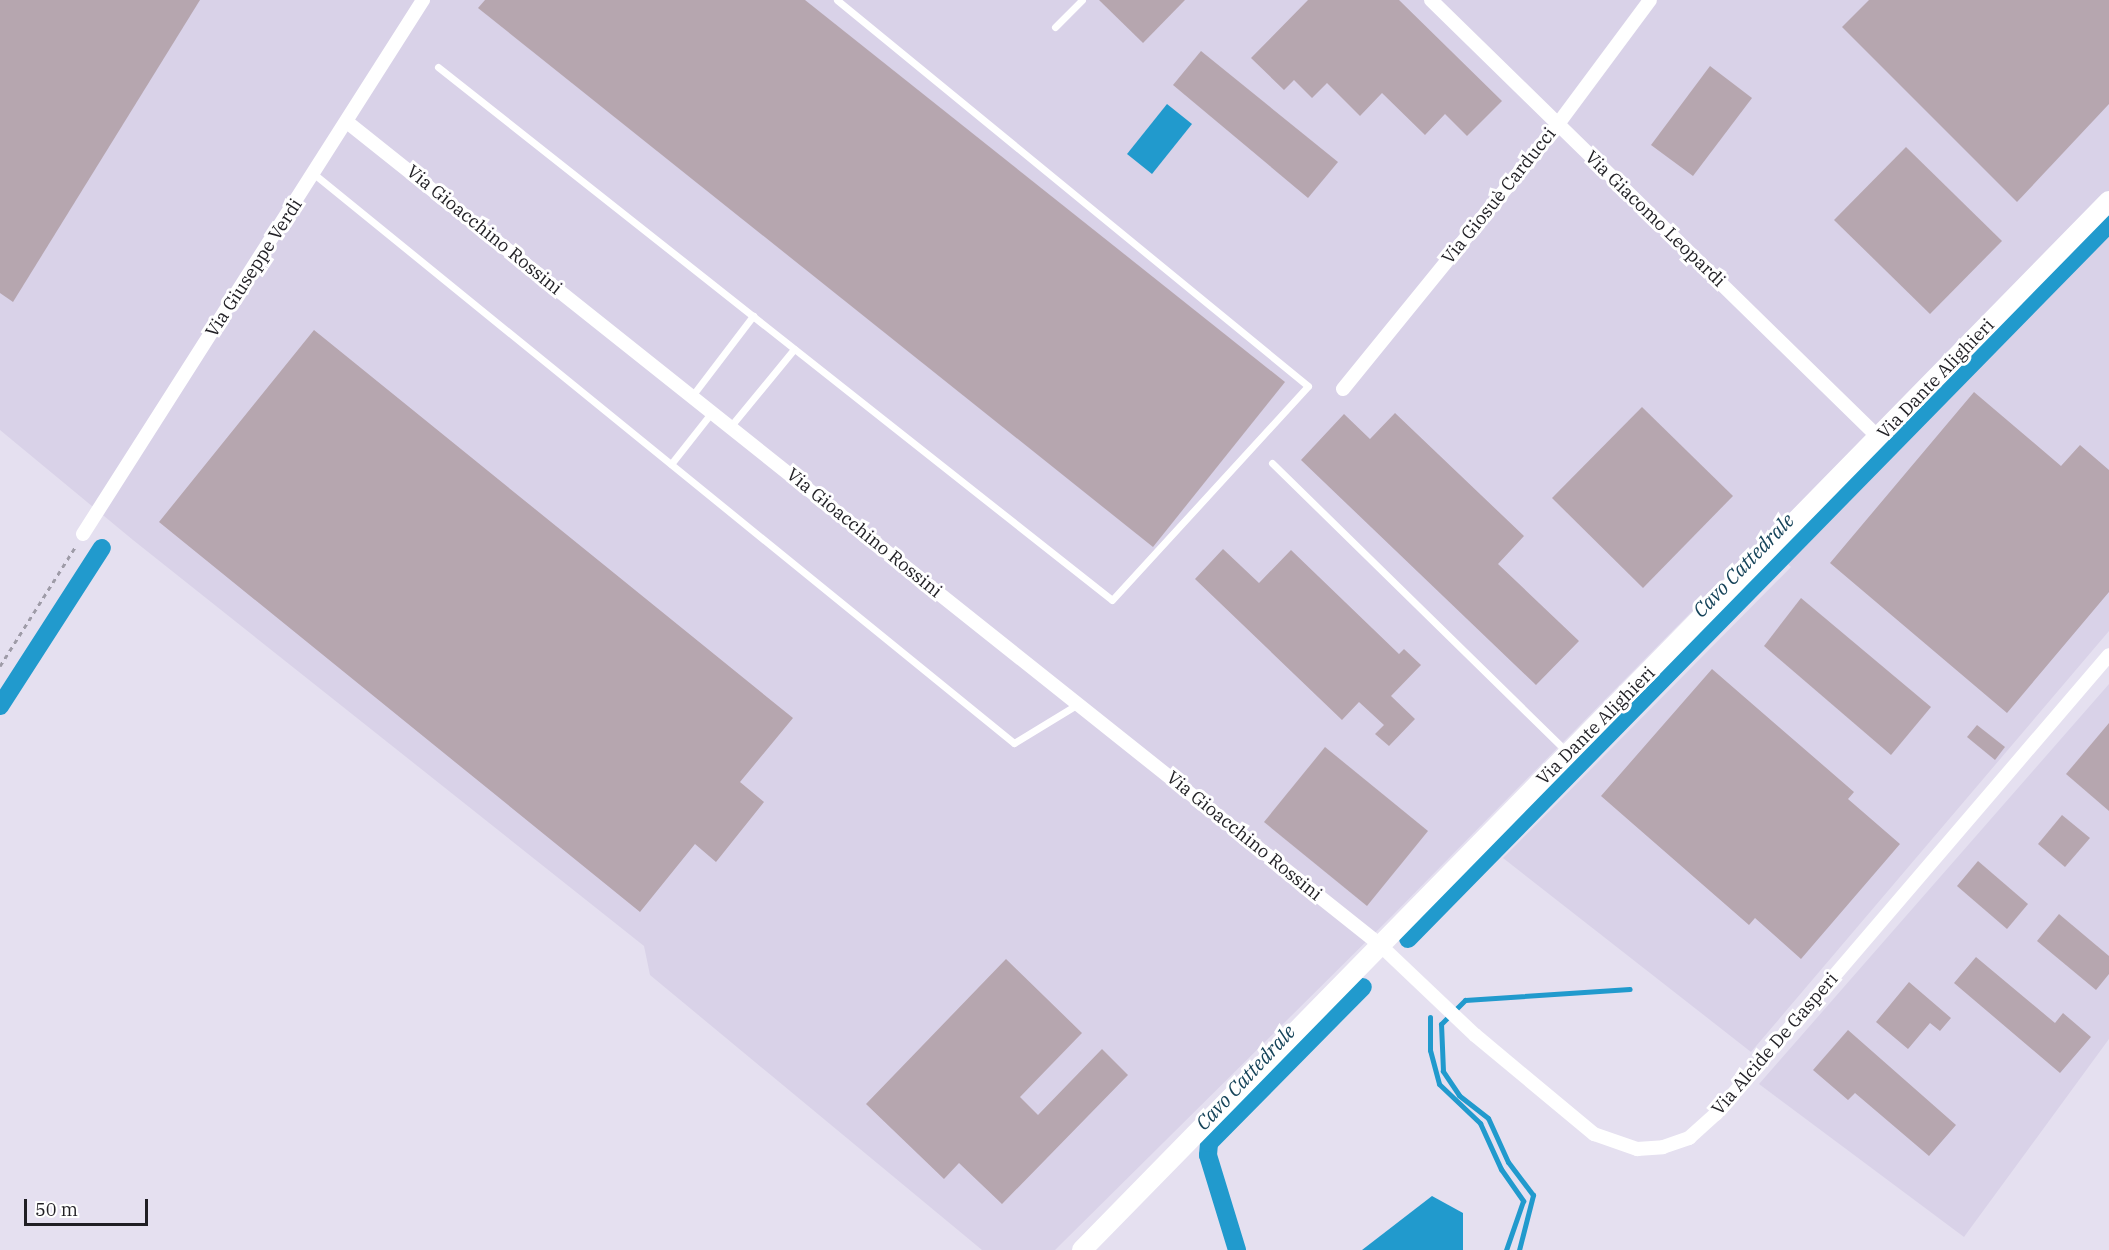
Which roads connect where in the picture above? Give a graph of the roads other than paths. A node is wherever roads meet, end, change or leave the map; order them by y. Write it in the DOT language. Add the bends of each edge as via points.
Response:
graph roads {
  1 [pos="423,0"];
  2 [pos="837,0"];
  3 [pos="1082,0"];
  4 [pos="1431,0"];
  5 [pos="1650,0"];
  6 [pos="1055,27"];
  7 [pos="438,67"];
  8 [pos="348,122"];
  9 [pos="1558,124"];
  10 [pos="314,174"];
  11 [pos="2109,201"];
  12 [pos="753,316"];
  13 [pos="795,349"];
  14 [pos="1343,389"];
  15 [pos="692,396"];
  16 [pos="712,412"];
  17 [pos="730,427"];
  18 [pos="1879,438"];
  19 [pos="1272,463"];
  20 [pos="671,464"];
  21 [pos="83,534"];
  22 [pos="2109,655"];
  23 [pos="1078,704"];
  24 [pos="1568,754"];
  25 [pos="1380,945"];
  26 [pos="1082,1250"];
  1 -- 8 [label="street, Via Giuseppe Verdi"];
  2 -- 13 [label="lane" via="1308,386 1112,600"];
  3 -- 6 [label="lane"];
  4 -- 9 [label="street, Via Giacomo Leopardi"];
  5 -- 9 [label="street, Via Giosuè Carducci"];
  7 -- 12 [label="lane"];
  8 -- 10 [label="street, Via Giuseppe Verdi"];
  8 -- 15 [label="street, Via Gioacchino Rossini"];
  9 -- 14 [label="street, Via Giosuè Carducci"];
  9 -- 18 [label="street, Via Giacomo Leopardi"];
  10 -- 20 [label="lane"];
  10 -- 21 [label="street, Via Giuseppe Verdi"];
  11 -- 18 [label="main road, Via Dante Alighieri"];
  12 -- 13 [label="lane"];
  12 -- 15 [label="lane"];
  13 -- 17 [label="lane"];
  15 -- 16 [label="street, Via Gioacchino Rossini"];
  16 -- 17 [label="street, Via Gioacchino Rossini"];
  16 -- 20 [label="lane"];
  17 -- 23 [label="street, Via Gioacchino Rossini"];
  18 -- 24 [label="main road, Via Dante Alighieri"];
  19 -- 24 [label="lane"];
  20 -- 23 [label="lane" via="1014,743"];
  22 -- 25 [label="street, Via Alcide De Gasperi" via="1716,1114 1689,1138 1663,1147 1637,1149 1594,1134 1452,1013"];
  23 -- 25 [label="street, Via Gioacchino Rossini"];
  24 -- 25 [label="main road, Via Dante Alighieri"];
  25 -- 26 [label="main road, Via Dante Alighieri"];
}
